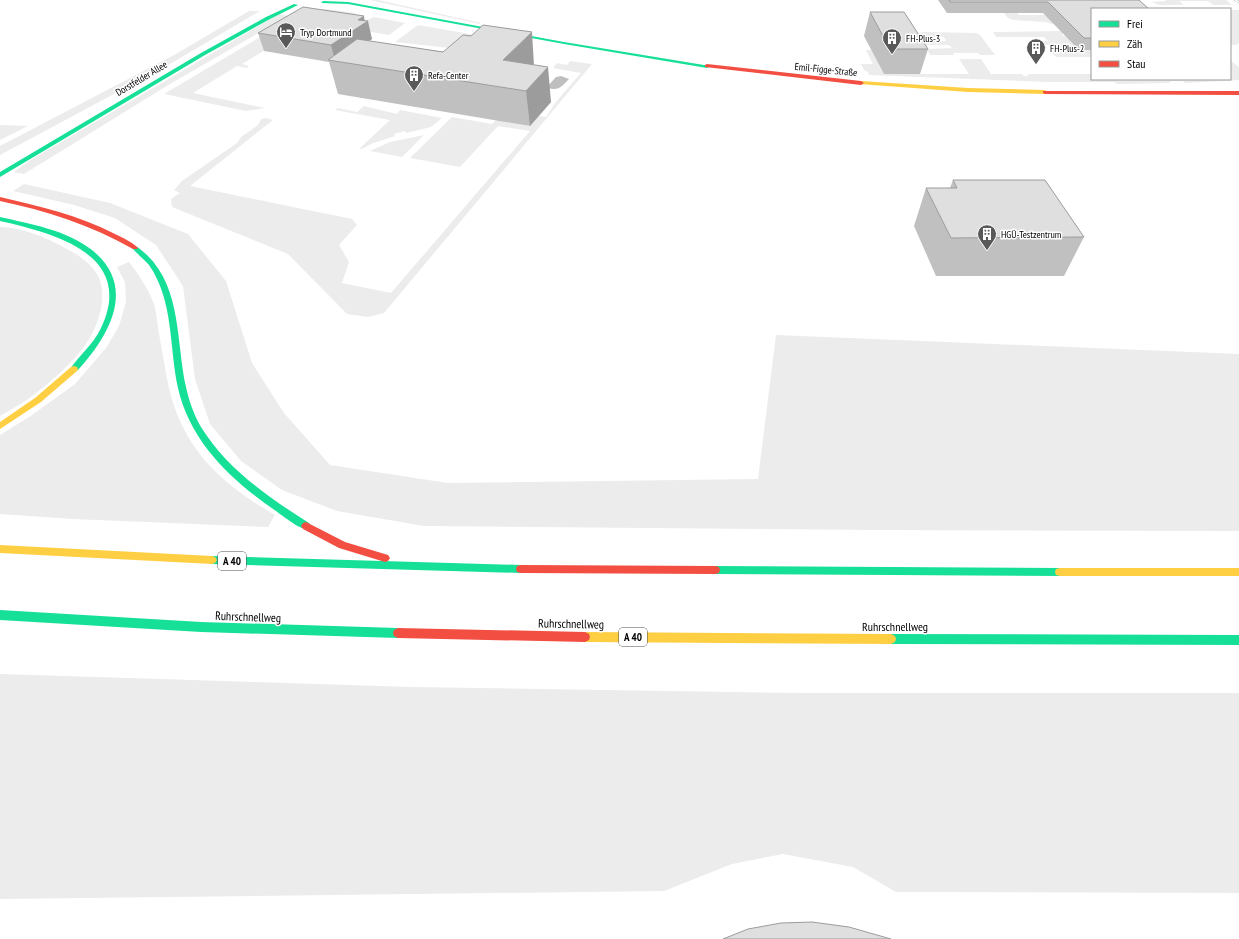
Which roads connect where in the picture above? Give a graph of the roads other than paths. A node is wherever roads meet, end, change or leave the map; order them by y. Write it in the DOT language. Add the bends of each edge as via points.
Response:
graph roads {
  1 [pos="361,0"];
  2 [pos="326,1"];
  3 [pos="274,4"];
  4 [pos="303,4"];
  5 [pos="415,15"];
  6 [pos="1239,93"];
  7 [pos="64,126"];
  8 [pos="0,175"];
  9 [pos="0,199"];
  10 [pos="0,219"];
  11 [pos="0,426"];
  12 [pos="0,549"];
  13 [pos="464,568"];
  14 [pos="1239,572"];
  15 [pos="0,615"];
  16 [pos="1239,640"];
  1 -- 5 [label="main road, Emil-Figge-Straße"];
  2 -- 4 [label="main road, Emil-Figge-Straße"];
  2 -- 5 [label="main road, Emil-Figge-Straße"];
  3 -- 4 [label="main road, Emil-Figge-Straße"];
  3 -- 7 [label="main road, Dorstfelder Allee" via="179,63"];
  4 -- 8 [label="main road, Dorstfelder Allee" via="268,18 203,54"];
  5 -- 6 [label="main road, Emil-Figge-Straße" via="671,61 850,82 1040,91"];
  9 -- 13 [label="main road" via="52,210 91,224 139,251 155,270 166,290 182,387 190,411 202,435 215,452 248,486 303,524 341,544 391,559"];
  10 -- 11 [label="main road" via="48,232 88,251 104,267 113,288 113,305 109,320 85,359 66,378"];
  12 -- 13 [label="main road, A 40" via="181,559"];
  13 -- 14 [label="main road, A 40"];
  15 -- 16 [label="main road, Ruhrschnellweg / A 40" via="364,633 730,639"];
}
